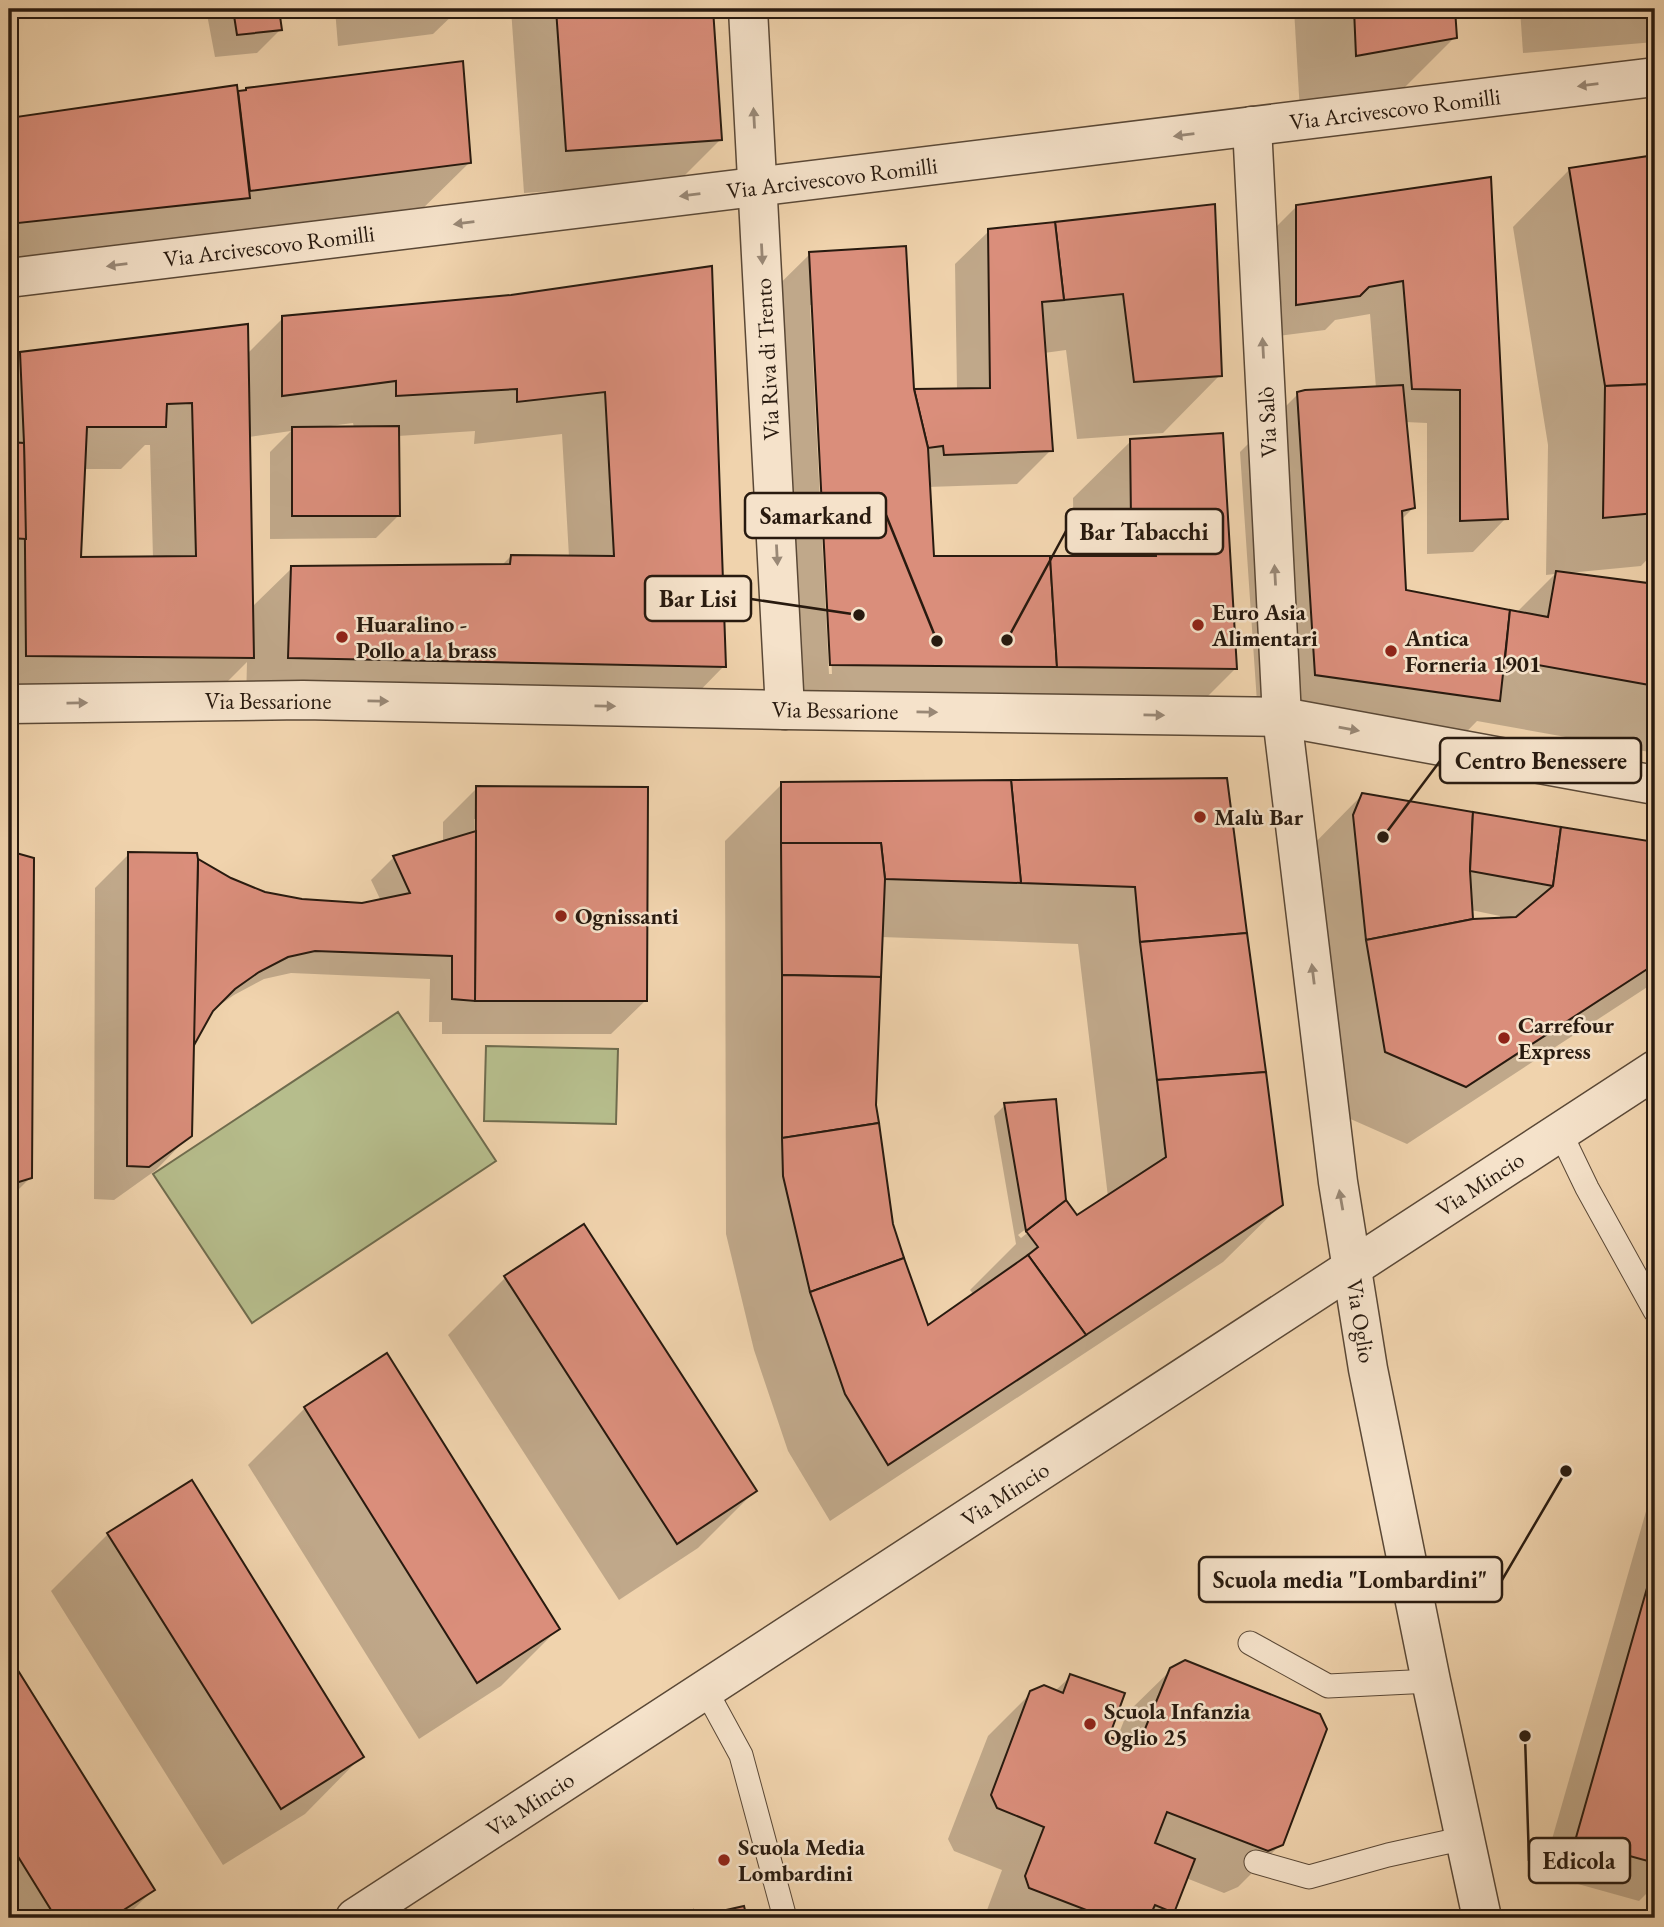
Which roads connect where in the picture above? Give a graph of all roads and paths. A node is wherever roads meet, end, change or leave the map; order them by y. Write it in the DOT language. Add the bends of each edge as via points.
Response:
graph roads {
  1 [pos="748,9"];
  2 [pos="1655,77"];
  3 [pos="1252,126"];
  4 [pos="758,186"];
  5 [pos="9,278"];
  6 [pos="9,704"];
  7 [pos="785,710"];
  8 [pos="1282,717"];
  9 [pos="1655,785"];
  10 [pos="1655,1070"];
  11 [pos="1560,1132"];
  12 [pos="1353,1267"];
  13 [pos="1655,1311"];
  14 [pos="1250,1643"];
  15 [pos="1432,1681"];
  16 [pos="705,1689"];
  17 [pos="1465,1838"];
  18 [pos="1256,1862"];
  19 [pos="356,1918"];
  20 [pos="785,1918"];
  21 [pos="1482,1918"];
  4 -- 1 [label="street, Via Riva di Trento, one-way"];
  2 -- 3 [label="street, Via Arcivescovo Romilli, one-way"];
  3 -- 4 [label="street, Via Arcivescovo Romilli, one-way"];
  8 -- 3 [label="street, Via Salò, one-way"];
  4 -- 5 [label="street, Via Arcivescovo Romilli, one-way"];
  4 -- 7 [label="street, Via Riva di Trento, one-way"];
  6 -- 7 [label="street, Via Bessarione, one-way" via="303,699"];
  7 -- 8 [label="street, Via Bessarione, one-way"];
  8 -- 9 [label="street, Via Bessarione, one-way"];
  12 -- 8 [label="street, Via Oglio, one-way" via="1338,1182"];
  10 -- 11 [label="street, Via Mincio"];
  11 -- 12 [label="street, Via Mincio"];
  11 -- 13 [label="lane"];
  12 -- 15 [label="street, Via Oglio" via="1368,1369"];
  12 -- 16 [label="street, Via Mincio"];
  14 -- 15 [label="lane" via="1328,1686"];
  15 -- 17 [label="street, Via Oglio"];
  16 -- 19 [label="street, Via Mincio"];
  16 -- 20 [label="lane" via="741,1755"];
  17 -- 18 [label="lane" via="1309,1877"];
  17 -- 21 [label="street, Via Oglio"];
}
